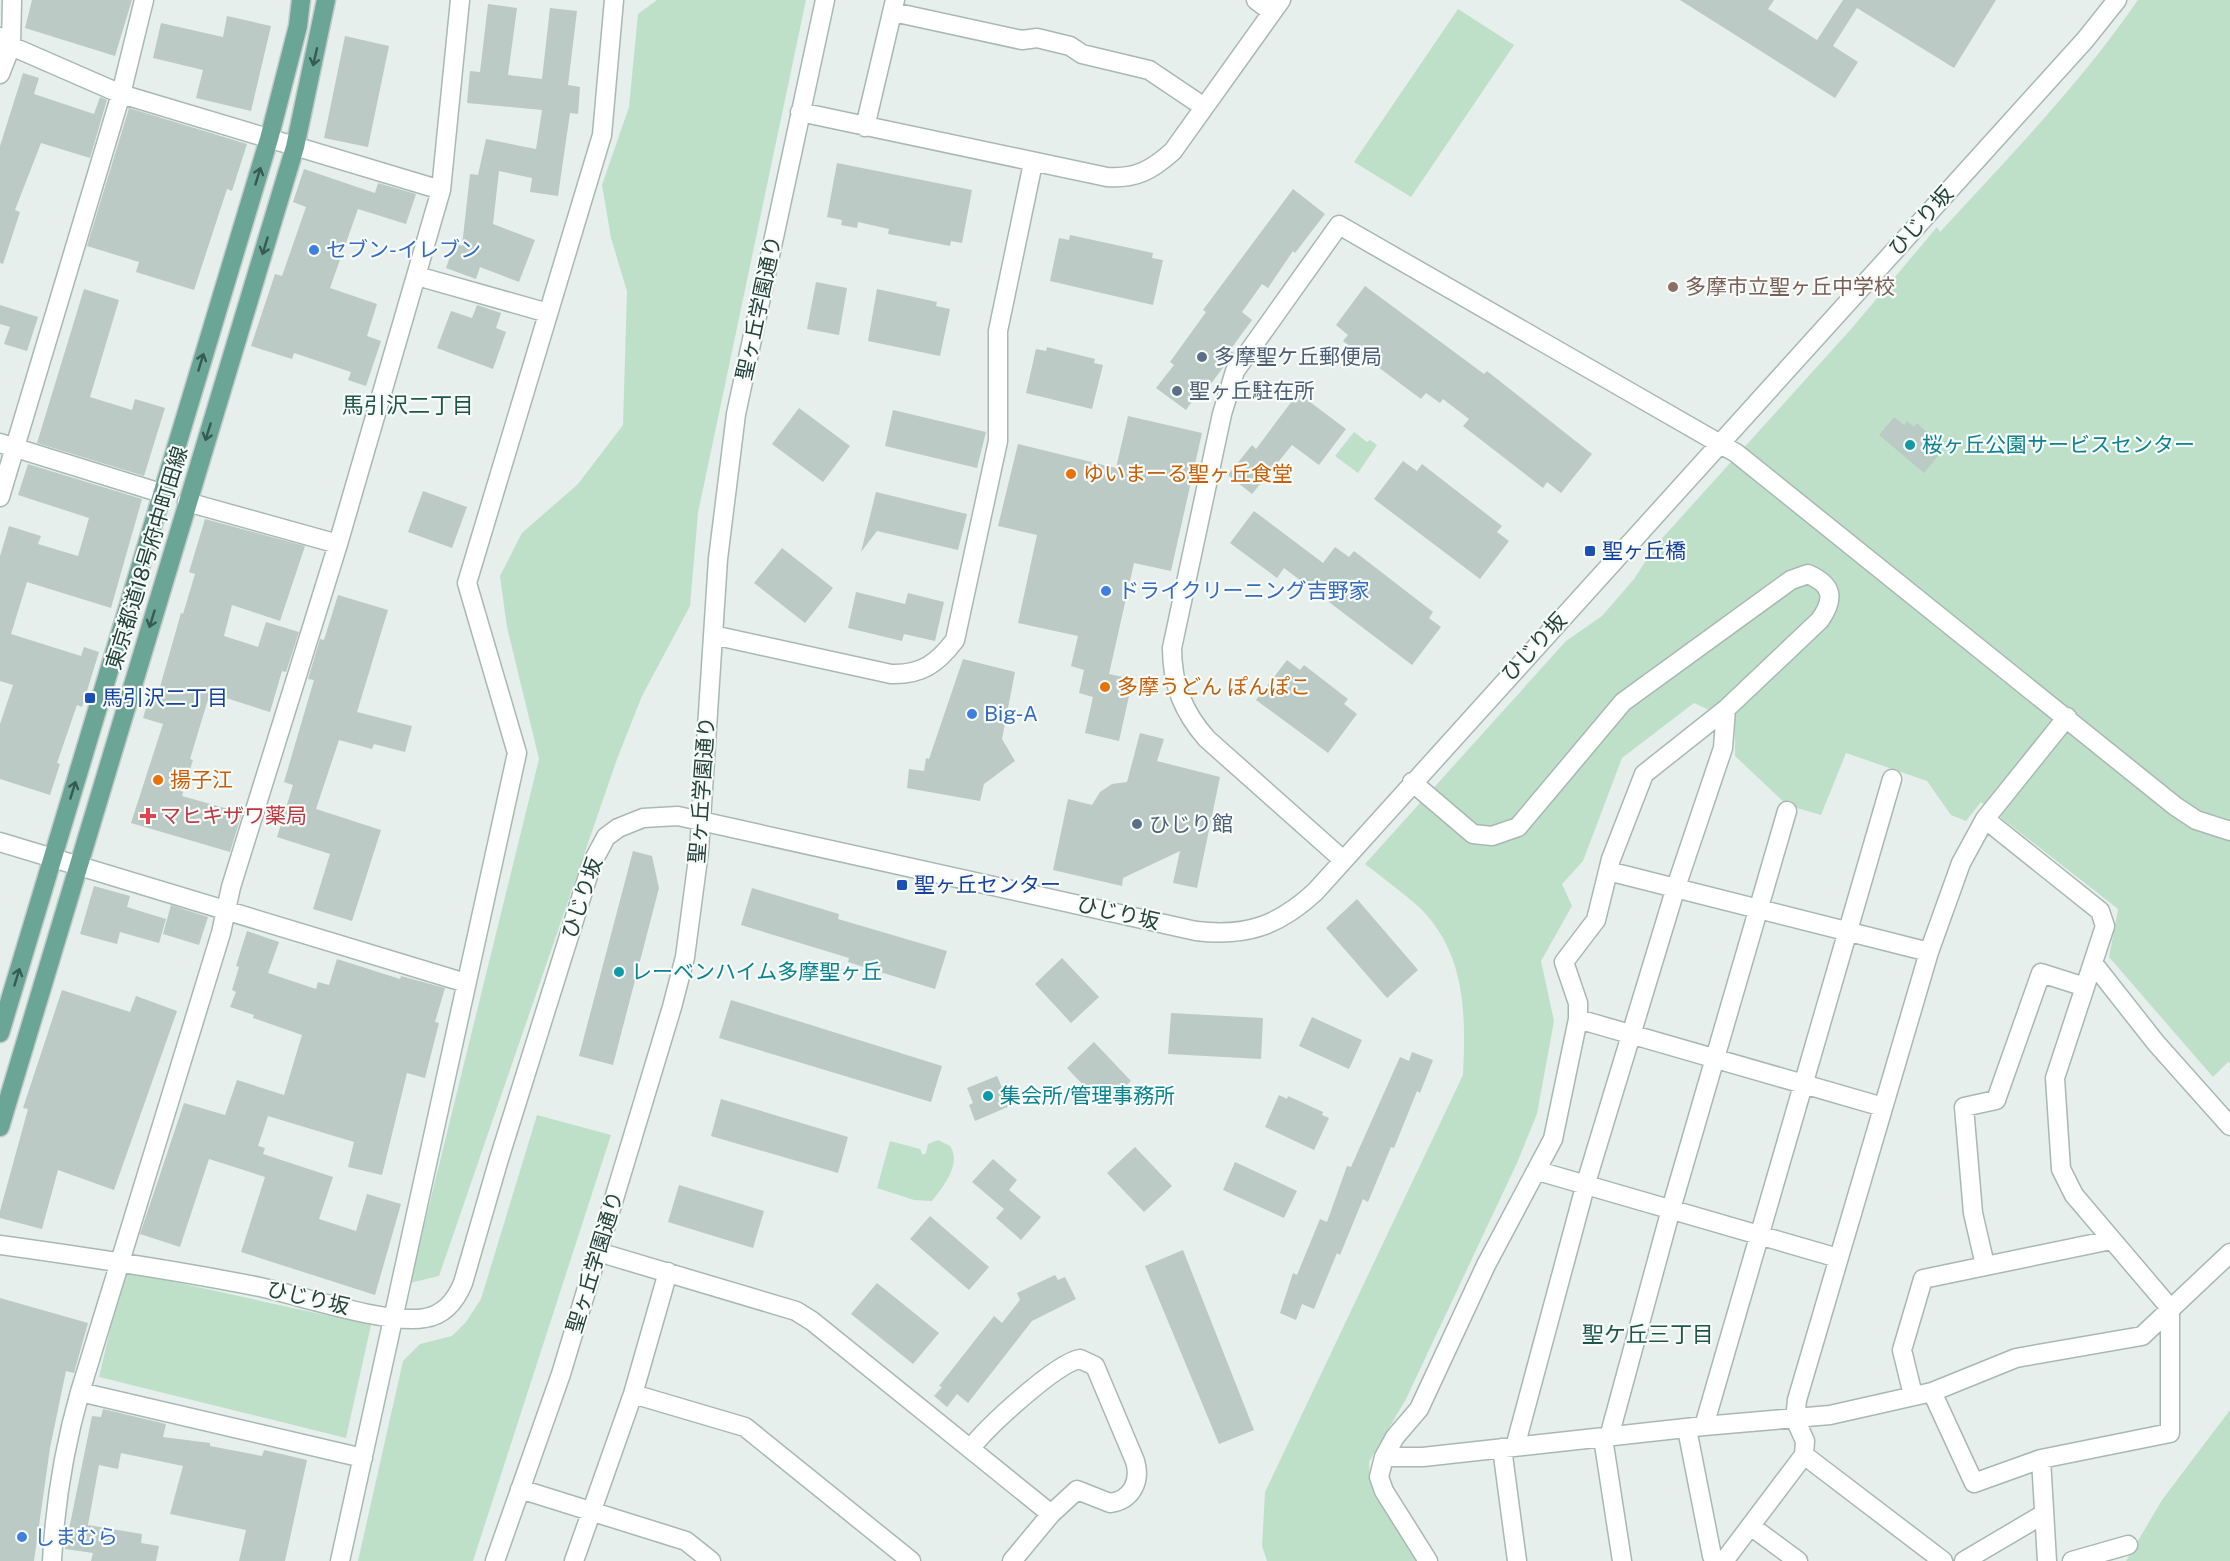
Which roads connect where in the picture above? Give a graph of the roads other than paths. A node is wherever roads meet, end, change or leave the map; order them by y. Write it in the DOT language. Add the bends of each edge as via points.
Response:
graph roads {
  1 [pos="12,0"];
  2 [pos="144,0"];
  3 [pos="301,0"];
  4 [pos="326,0"];
  5 [pos="460,0"];
  6 [pos="614,0"];
  7 [pos="825,0"];
  8 [pos="1256,0"];
  9 [pos="2117,0"];
  10 [pos="894,6"];
  11 [pos="1277,6"];
  12 [pos="5,41"];
  13 [pos="0,74"];
  14 [pos="121,94"];
  15 [pos="1204,107"];
  16 [pos="800,112"];
  17 [pos="865,127"];
  18 [pos="269,139"];
  19 [pos="295,147"];
  20 [pos="1033,163"];
  21 [pos="441,190"];
  22 [pos="417,276"];
  23 [pos="548,313"];
  24 [pos="1719,444"];
  25 [pos="7,446"];
  26 [pos="161,493"];
  27 [pos="0,497"];
  28 [pos="187,502"];
  29 [pos="339,544"];
  30 [pos="713,635"];
  31 [pos="1726,709"];
  32 [pos="2067,717"];
  33 [pos="1892,779"];
  34 [pos="1412,782"];
  35 [pos="1787,811"];
  36 [pos="1985,819"];
  37 [pos="702,821"];
  38 [pos="2230,831"];
  39 [pos="0,842"];
  40 [pos="53,857"];
  41 [pos="1342,859"];
  42 [pos="77,866"];
  43 [pos="1608,871"];
  44 [pos="1676,886"];
  45 [pos="1758,907"];
  46 [pos="226,909"];
  47 [pos="1847,930"];
  48 [pos="1929,952"];
  49 [pos="2093,963"];
  50 [pos="466,983"];
  51 [pos="2085,987"];
  52 [pos="1578,1019"];
  53 [pos="0,1033"];
  54 [pos="1632,1033"];
  55 [pos="1716,1057"];
  56 [pos="1802,1083"];
  57 [pos="1884,1107"];
  58 [pos="2230,1126"];
  59 [pos="0,1127"];
  60 [pos="1538,1171"];
  61 [pos="1586,1183"];
  62 [pos="1671,1209"];
  63 [pos="1758,1235"];
  64 [pos="2111,1240"];
  65 [pos="0,1245"];
  66 [pos="598,1252"];
  67 [pos="2230,1253"];
  68 [pos="1838,1258"];
  69 [pos="121,1261"];
  70 [pos="1985,1265"];
  71 [pos="668,1272"];
  72 [pos="2170,1308"];
  73 [pos="394,1318"];
  74 [pos="80,1392"];
  75 [pos="1932,1392"];
  76 [pos="633,1394"];
  77 [pos="1913,1395"];
  78 [pos="1795,1419"];
  79 [pos="1695,1427"];
  80 [pos="1606,1438"];
  81 [pos="1509,1447"];
  82 [pos="971,1448"];
  83 [pos="1804,1455"];
  84 [pos="1384,1457"];
  85 [pos="363,1458"];
  86 [pos="2041,1459"];
  87 [pos="520,1489"];
  88 [pos="592,1512"];
  89 [pos="1051,1514"];
  90 [pos="2042,1515"];
  91 [pos="1752,1527"];
  92 [pos="2128,1545"];
  93 [pos="52,1561"];
  94 [pos="340,1561"];
  95 [pos="495,1561"];
  96 [pos="574,1561"];
  97 [pos="711,1561"];
  98 [pos="911,1561"];
  99 [pos="1012,1561"];
  100 [pos="1428,1561"];
  101 [pos="1517,1561"];
  102 [pos="1622,1561"];
  103 [pos="1719,1561"];
  104 [pos="1724,1561"];
  105 [pos="1798,1561"];
  106 [pos="1942,1561"];
  107 [pos="1964,1561"];
  108 [pos="2047,1561"];
  109 [pos="2072,1561"];
  1 -- 12 [label="street"];
  2 -- 14 [label="street"];
  3 -- 18 [label="main road, 東京都道18号府中町田線"];
  4 -- 19 [label="main road, 東京都道18号府中町田線, one-way"];
  5 -- 21 [label="street"];
  6 -- 23 [label="street" via="602,135"];
  7 -- 16 [label="street, 聖ヶ丘学園通り"];
  8 -- 11 [label="street"];
  9 -- 24 [label="street, ひじり坂"];
  10 -- 15 [label="street" via="1131,64 1149,70"];
  10 -- 17 [label="street"];
  11 -- 15 [label="street"];
  12 -- 13 [label="street"];
  12 -- 14 [label="street"];
  14 -- 18 [label="street"];
  14 -- 25 [label="street"];
  15 -- 20 [label="street" via="1173,151 1154,169 1138,176 1107,177"];
  16 -- 17 [label="street"];
  16 -- 30 [label="street, 聖ヶ丘学園通り" via="736,414 725,489"];
  17 -- 20 [label="street"];
  18 -- 19 [label="street"];
  26 -- 18 [label="main road, 東京都道18号府中町田線, one-way"];
  19 -- 21 [label="street"];
  19 -- 28 [label="main road, 東京都道18号府中町田線, one-way"];
  20 -- 30 [label="street" via="998,331 998,441 955,640 926,670 891,674"];
  21 -- 22 [label="street"];
  22 -- 23 [label="street"];
  22 -- 29 [label="street"];
  23 -- 50 [label="street" via="466,584 517,753"];
  24 -- 32 [label="street" via="1736,453"];
  24 -- 34 [label="street, ひじり坂"];
  24 -- 41 [label="street" via="1339,225 1235,371 1222,414 1172,664 1183,705 1207,739"];
  25 -- 26 [label="street"];
  25 -- 27 [label="street"];
  40 -- 26 [label="main road, 東京都道18号府中町田線, one-way"];
  28 -- 29 [label="street"];
  28 -- 42 [label="main road, 東京都道18号府中町田線, one-way"];
  29 -- 46 [label="street"];
  30 -- 37 [label="street, 聖ヶ丘学園通り"];
  31 -- 34 [label="street" via="1830,606 1826,585 1817,578 1808,574 1791,580 1623,702 1518,827 1492,836 1473,834"];
  31 -- 43 [label="street" via="1644,774"];
  31 -- 44 [label="street" via="1723,748"];
  32 -- 36 [label="street"];
  32 -- 38 [label="street" via="2189,815"];
  33 -- 47 [label="street"];
  34 -- 41 [label="street, ひじり坂"];
  35 -- 45 [label="street"];
  36 -- 48 [label="street" via="1961,863"];
  36 -- 49 [label="street" via="2100,911 2105,926"];
  37 -- 41 [label="street, ひじり坂" via="1223,935 1284,919 1315,892"];
  37 -- 66 [label="street, 聖ヶ丘学園通り" via="689,932 678,984"];
  37 -- 73 [label="street, ひじり坂" via="678,816 643,818 618,828 598,849 459,1292 448,1307 428,1318"];
  39 -- 40 [label="street"];
  40 -- 42 [label="street"];
  53 -- 40 [label="main road, 東京都道18号府中町田線, one-way"];
  42 -- 46 [label="street"];
  42 -- 59 [label="main road, 東京都道18号府中町田線"];
  43 -- 44 [label="street"];
  43 -- 52 [label="street" via="1596,920 1564,962 1578,1003"];
  44 -- 45 [label="street"];
  44 -- 54 [label="street"];
  45 -- 47 [label="street"];
  45 -- 55 [label="street"];
  46 -- 50 [label="street"];
  46 -- 69 [label="street"];
  47 -- 48 [label="street"];
  47 -- 56 [label="street"];
  48 -- 57 [label="street"];
  49 -- 51 [label="street"];
  49 -- 58 [label="street" via="2156,1043"];
  50 -- 73 [label="street"];
  51 -- 64 [label="street" via="2055,1078 2061,1169 2074,1195"];
  51 -- 70 [label="street" via="2041,973 1996,1100 1964,1107 1973,1213"];
  52 -- 54 [label="street"];
  52 -- 60 [label="street" via="1553,1139"];
  54 -- 55 [label="street"];
  54 -- 61 [label="street"];
  55 -- 56 [label="street"];
  55 -- 62 [label="street"];
  56 -- 57 [label="street"];
  56 -- 63 [label="street"];
  57 -- 68 [label="street"];
  60 -- 61 [label="street"];
  60 -- 84 [label="street" via="1486,1265 1419,1409"];
  61 -- 62 [label="street"];
  61 -- 81 [label="street"];
  62 -- 63 [label="street"];
  62 -- 80 [label="street"];
  63 -- 68 [label="street"];
  63 -- 79 [label="street"];
  64 -- 70 [label="street"];
  64 -- 72 [label="street"];
  65 -- 69 [label="street, ひじり坂"];
  66 -- 71 [label="street"];
  66 -- 87 [label="street, 聖ヶ丘学園通り"];
  67 -- 72 [label="street"];
  68 -- 78 [label="street"];
  69 -- 73 [label="street, ひじり坂"];
  69 -- 74 [label="street"];
  70 -- 77 [label="street" via="1923,1279 1902,1350"];
  71 -- 76 [label="street"];
  71 -- 82 [label="street" via="796,1311"];
  72 -- 75 [label="street" via="2142,1336 2016,1358"];
  72 -- 86 [label="street" via="2170,1433"];
  73 -- 85 [label="street"];
  74 -- 85 [label="street"];
  74 -- 93 [label="street" via="66,1441"];
  75 -- 77 [label="street"];
  75 -- 86 [label="street" via="1974,1483"];
  76 -- 88 [label="street"];
  76 -- 98 [label="street" via="745,1427"];
  77 -- 78 [label="street" via="1830,1415"];
  78 -- 79 [label="street"];
  78 -- 83 [label="street" via="1805,1441"];
  79 -- 80 [label="street"];
  79 -- 103 [label="street" via="1712,1556"];
  80 -- 81 [label="street"];
  80 -- 102 [label="street"];
  81 -- 84 [label="street" via="1423,1457"];
  81 -- 101 [label="street"];
  82 -- 89 [label="street"];
  82 -- 89 [label="street" via="1061,1366 1080,1359 1095,1366 1135,1461 1139,1473 1136,1484 1126,1498 1110,1503 1077,1490"];
  83 -- 91 [label="street"];
  83 -- 106 [label="street"];
  84 -- 100 [label="street" via="1379,1477 1384,1491"];
  85 -- 94 [label="street"];
  86 -- 90 [label="street"];
  87 -- 88 [label="street"];
  87 -- 95 [label="street, 聖ヶ丘学園通り"];
  88 -- 96 [label="street"];
  88 -- 97 [label="street" via="686,1541"];
  89 -- 99 [label="street"];
  90 -- 107 [label="street"];
  90 -- 108 [label="street"];
  91 -- 104 [label="street"];
  91 -- 105 [label="street"];
  92 -- 109 [label="street"];
}
